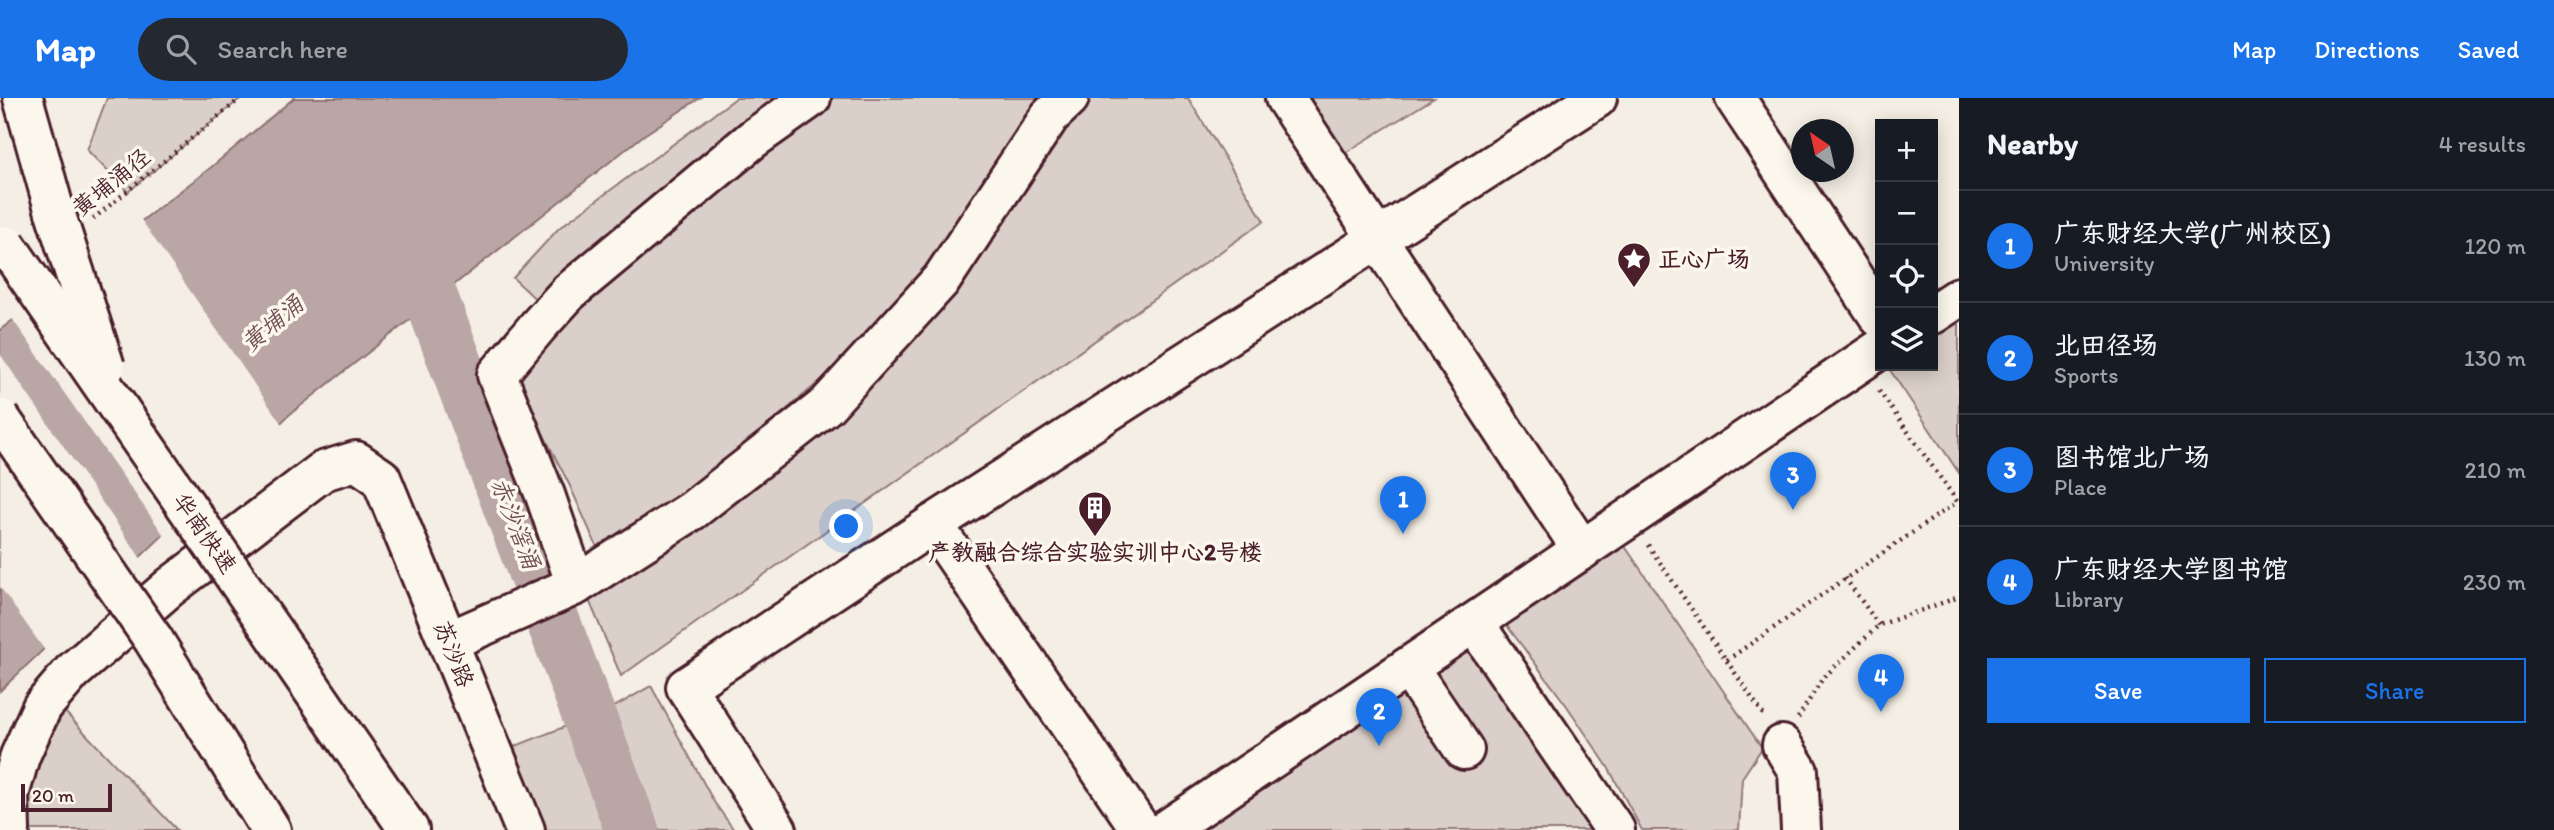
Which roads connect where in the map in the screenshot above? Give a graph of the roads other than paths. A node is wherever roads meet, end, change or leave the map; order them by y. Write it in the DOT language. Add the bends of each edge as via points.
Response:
graph roads {
  1 [pos="23,98"];
  2 [pos="811,98"];
  3 [pos="1069,98"];
  4 [pos="1285,98"];
  5 [pos="1597,98"];
  6 [pos="1735,98"];
  7 [pos="1377,239"];
  8 [pos="3,240"];
  9 [pos="1959,297"];
  10 [pos="1875,310"];
  11 [pos="1938,311"];
  12 [pos="1870,356"];
  13 [pos="117,406"];
  14 [pos="0,418"];
  15 [pos="0,436"];
  16 [pos="34,467"];
  17 [pos="933,524"];
  18 [pos="1582,551"];
  19 [pos="576,585"];
  20 [pos="1474,623"];
  21 [pos="449,641"];
  22 [pos="1408,667"];
  23 [pos="1782,745"];
  24 [pos="1464,750"];
  25 [pos="10,830"];
  26 [pos="271,830"];
  27 [pos="409,830"];
  28 [pos="525,830"];
  29 [pos="777,830"];
  30 [pos="1140,830"];
  31 [pos="1166,830"];
  32 [pos="1615,830"];
  33 [pos="1801,830"];
  1 -- 13 [label="main road, bridge" via="71,218"];
  2 -- 19 [label="main road" via="753,139 569,292 497,375"];
  3 -- 19 [label="main road" via="1050,116 942,279 826,406 694,510"];
  4 -- 7 [label="main road"];
  5 -- 7 [label="main road"];
  6 -- 10 [label="main road"];
  7 -- 17 [label="main road"];
  7 -- 18 [label="main road"];
  8 -- 13 [label="main road, 华南快速, bridge"];
  9 -- 11 [label="main road"];
  12 -- 18 [label="main road"];
  13 -- 27 [label="main road, 华南快速, bridge"];
  14 -- 16 [label="main road, bridge"];
  15 -- 16 [label="main road, bridge"];
  16 -- 26 [label="main road, bridge" via="153,639"];
  17 -- 29 [label="main road" via="686,687"];
  17 -- 30 [label="main road"];
  18 -- 20 [label="main road"];
  19 -- 21 [label="main road"];
  20 -- 22 [label="main road"];
  20 -- 32 [label="main road"];
  21 -- 25 [label="main road, 苏沙路" via="381,478 356,461 323,471 170,587 72,672 41,707 9,795"];
  21 -- 28 [label="main road, 苏沙路"];
  22 -- 24 [label="main road"];
  22 -- 31 [label="main road"];
  23 -- 33 [label="main road" via="1798,771"];
}
